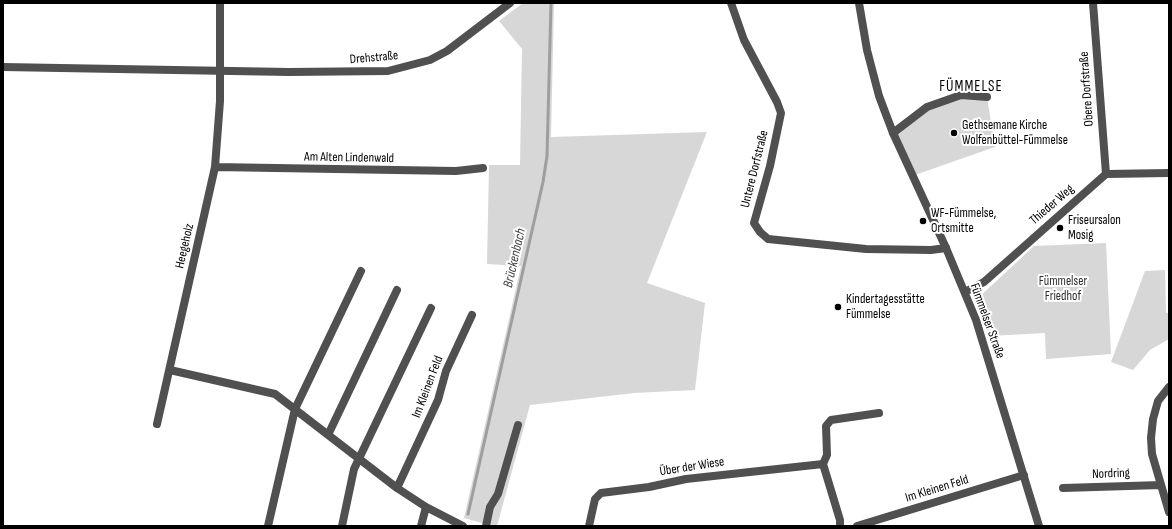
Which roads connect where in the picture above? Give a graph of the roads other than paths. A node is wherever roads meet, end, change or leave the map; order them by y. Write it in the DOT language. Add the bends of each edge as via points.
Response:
graph roads {
  1 [pos="220,3"];
  2 [pos="510,3"];
  3 [pos="731,3"];
  4 [pos="859,3"];
  5 [pos="1093,3"];
  6 [pos="3,67"];
  7 [pos="220,71"];
  8 [pos="987,97"];
  9 [pos="892,132"];
  10 [pos="215,167"];
  11 [pos="483,168"];
  12 [pos="1169,173"];
  13 [pos="1106,174"];
  14 [pos="946,248"];
  15 [pos="361,271"];
  16 [pos="397,290"];
  17 [pos="965,292"];
  18 [pos="431,308"];
  19 [pos="472,315"];
  20 [pos="170,370"];
  21 [pos="1169,387"];
  22 [pos="295,409"];
  23 [pos="879,414"];
  24 [pos="157,424"];
  25 [pos="518,425"];
  26 [pos="328,435"];
  27 [pos="359,460"];
  28 [pos="823,464"];
  29 [pos="1024,475"];
  30 [pos="1161,484"];
  31 [pos="396,488"];
  32 [pos="1063,488"];
  33 [pos="426,507"];
  34 [pos="1169,512"];
  35 [pos="268,526"];
  36 [pos="342,526"];
  37 [pos="421,526"];
  38 [pos="463,526"];
  39 [pos="486,526"];
  40 [pos="589,526"];
  41 [pos="840,526"];
  42 [pos="857,526"];
  43 [pos="1039,526"];
  1 -- 7 [label="street, Heegeholz"];
  2 -- 7 [label="street, Drehstraße" via="447,51 410,66 388,71"];
  3 -- 14 [label="street, Untere Dorfstraße" via="744,40 781,113 754,223 760,232 768,239 866,250"];
  4 -- 9 [label="street, Fümmelser Straße" via="878,96"];
  5 -- 13 [label="street, Obere Dorfstraße"];
  6 -- 7 [label="street, Drehstraße"];
  7 -- 10 [label="street, Heegeholz"];
  8 -- 9 [label="street" via="961,95 927,107"];
  9 -- 14 [label="street, Fümmelser Straße"];
  10 -- 11 [label="street, Am Alten Lindenwald" via="456,172"];
  10 -- 20 [label="street, Heegeholz"];
  12 -- 13 [label="street"];
  13 -- 17 [label="street, Thieder Weg" via="984,282"];
  14 -- 17 [label="street, Fümmelser Straße"];
  15 -- 22 [label="street"];
  16 -- 26 [label="street"];
  17 -- 29 [label="street, Fümmelser Straße" via="982,338"];
  18 -- 27 [label="street"];
  19 -- 31 [label="street, Im Kleinen Feld" via="446,371 438,400"];
  20 -- 22 [label="street" via="275,394"];
  20 -- 24 [label="street, Heegeholz"];
  21 -- 30 [label="street" via="1158,401 1150,438"];
  22 -- 26 [label="street"];
  22 -- 35 [label="street"];
  23 -- 28 [label="street" via="831,420 826,426 827,455"];
  25 -- 39 [label="street" via="498,494 490,506"];
  26 -- 27 [label="street"];
  27 -- 31 [label="street"];
  27 -- 36 [label="street" via="354,469"];
  28 -- 40 [label="street, Über der Wiese" via="686,478 649,487 608,491 595,499"];
  28 -- 41 [label="street"];
  29 -- 42 [label="street, Im Kleinen Feld"];
  29 -- 43 [label="street, Fümmelser Straße"];
  30 -- 32 [label="street, Nordring"];
  30 -- 34 [label="street"];
  31 -- 33 [label="street"];
  33 -- 37 [label="street"];
  33 -- 38 [label="street"];
}
